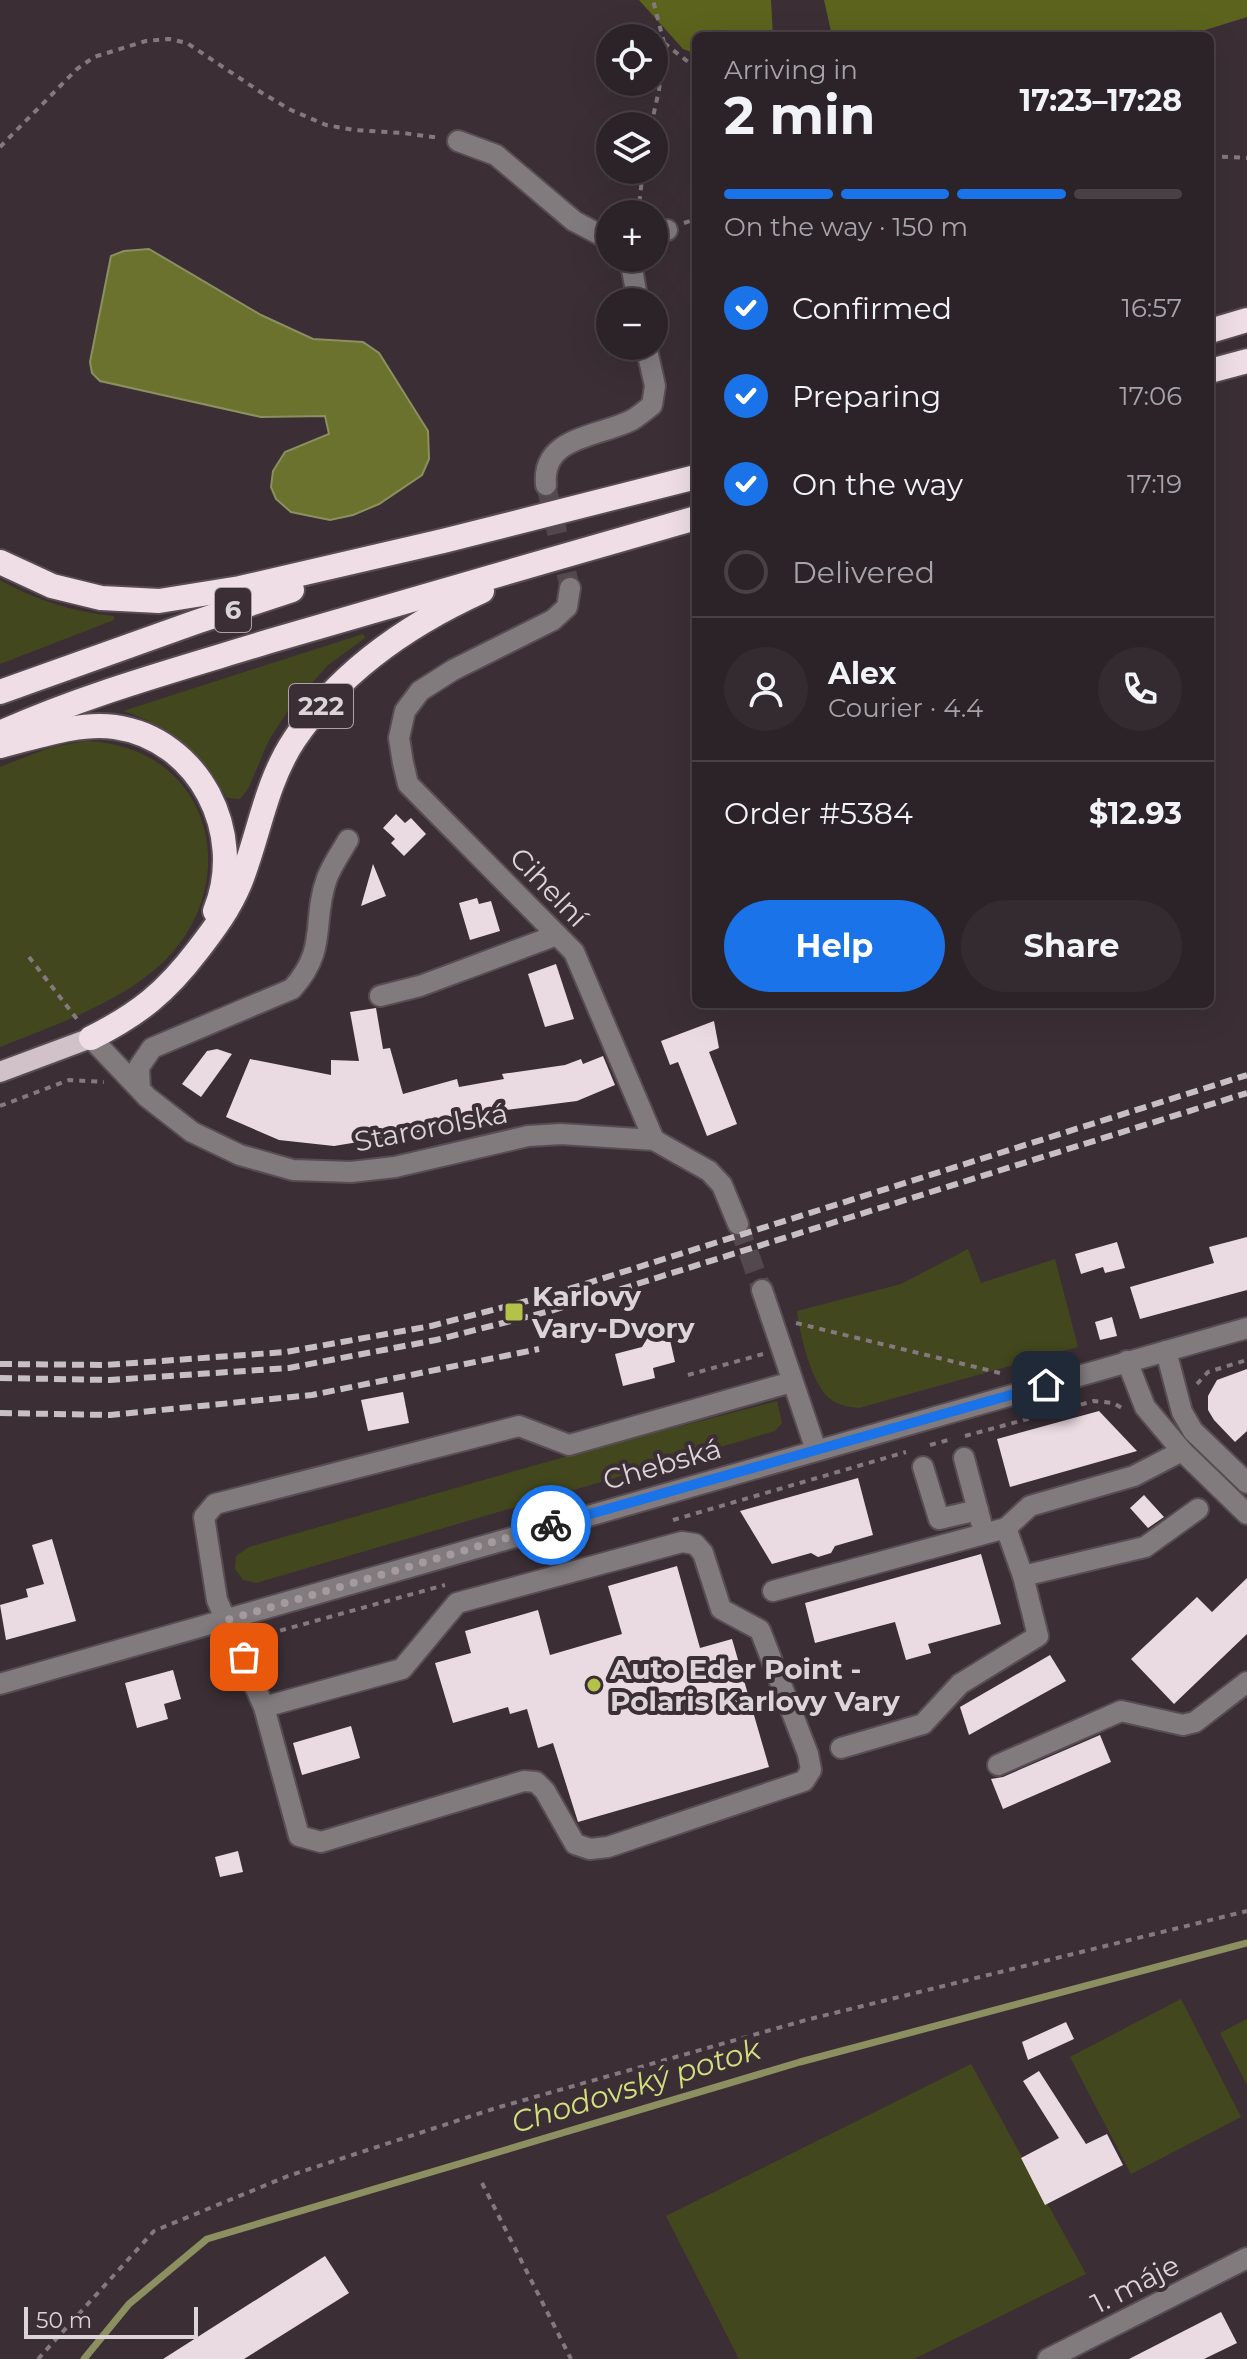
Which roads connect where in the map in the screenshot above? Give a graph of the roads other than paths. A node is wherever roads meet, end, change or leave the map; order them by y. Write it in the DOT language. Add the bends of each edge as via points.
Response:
graph roads {
  1 [pos="458,141"];
  2 [pos="596,233"];
  3 [pos="1247,320"];
  4 [pos="1214,330"];
  5 [pos="649,360"];
  6 [pos="1247,361"];
  7 [pos="1214,370"];
  8 [pos="692,478"];
  9 [pos="546,485"];
  10 [pos="692,519"];
  11 [pos="443,541"];
  12 [pos="550,560"];
  13 [pos="0,562"];
  14 [pos="570,588"];
  15 [pos="0,692"];
  16 [pos="0,733"];
  17 [pos="0,746"];
  18 [pos="348,840"];
  19 [pos="557,935"];
  20 [pos="199,949"];
  21 [pos="380,996"];
  22 [pos="91,1038"];
  23 [pos="0,1072"];
  24 [pos="137,1086"];
  25 [pos="654,1140"];
  26 [pos="738,1224"];
  27 [pos="762,1290"];
  28 [pos="1247,1328"];
  29 [pos="1166,1351"];
  30 [pos="1127,1361"];
  31 [pos="792,1382"];
  32 [pos="816,1450"];
  33 [pos="1182,1451"];
  34 [pos="919,1458"];
  35 [pos="964,1458"];
  36 [pos="1247,1483"];
  37 [pos="1198,1509"];
  38 [pos="978,1510"];
  39 [pos="1247,1514"];
  40 [pos="1006,1528"];
  41 [pos="984,1534"];
  42 [pos="1023,1576"];
  43 [pos="773,1591"];
  44 [pos="227,1620"];
  45 [pos="1247,1682"];
  46 [pos="0,1684"];
  47 [pos="264,1707"];
  48 [pos="841,1748"];
  49 [pos="998,1765"];
  50 [pos="1247,2258"];
  51 [pos="1048,2359"];
  1 -- 2 [label="street" via="496,155 574,221"];
  3 -- 4 [label="highway"];
  5 -- 9 [label="street" via="655,386 652,405 634,419 570,441 550,457"];
  6 -- 7 [label="highway"];
  8 -- 11 [label="highway, 6"];
  10 -- 12 [label="highway, 6"];
  11 -- 13 [label="highway" via="240,588 159,601 101,598 52,586"];
  11 -- 15 [label="highway, 6"];
  12 -- 16 [label="highway, 6" via="185,667 44,713"];
  12 -- 20 [label="highway, 222" via="455,603 391,641 339,683 293,742 264,802 240,882 220,924"];
  14 -- 19 [label="street, Cihelní" via="567,607 553,620 420,691 405,711 399,738 408,784"];
  17 -- 20 [label="highway" via="74,729 112,727 150,737 182,758 206,786 223,838 217,905"];
  18 -- 24 [label="street" via="327,877 307,972 292,989 152,1048 139,1067"];
  19 -- 21 [label="street"];
  19 -- 25 [label="street, Cihelní" via="574,952"];
  20 -- 22 [label="highway, 222" via="149,1004"];
  22 -- 23 [label="main road, 222"];
  22 -- 24 [label="street, Starorolská"];
  24 -- 25 [label="street, Starorolská" via="192,1132 240,1155 293,1170 395,1167 528,1136"];
  25 -- 26 [label="street, Starorolská" via="709,1171 722,1185"];
  27 -- 31 [label="street"];
  28 -- 29 [label="street, Chebská"];
  29 -- 30 [label="street, Chebská"];
  29 -- 36 [label="street" via="1182,1412 1193,1431"];
  30 -- 32 [label="street, Chebská"];
  30 -- 33 [label="street" via="1145,1407"];
  31 -- 32 [label="street"];
  31 -- 44 [label="street" via="569,1445 519,1426 215,1504 204,1517 217,1600"];
  32 -- 44 [label="street, Chebská"];
  33 -- 39 [label="street"];
  33 -- 40 [label="street" via="1134,1476 1030,1506"];
  34 -- 38 [label="street" via="939,1519"];
  35 -- 38 [label="street"];
  37 -- 42 [label="street" via="1145,1547"];
  38 -- 41 [label="street"];
  40 -- 41 [label="street"];
  40 -- 42 [label="street"];
  41 -- 43 [label="street"];
  42 -- 48 [label="street" via="1038,1636 960,1684 923,1724"];
  44 -- 46 [label="street, Chebská"];
  44 -- 47 [label="street"];
  45 -- 49 [label="street" via="1195,1722 1183,1725 1121,1711"];
  47 -- 47 [label="street" via="402,1669 457,1603 682,1542 695,1544 703,1553 721,1609 760,1630 811,1770 804,1781 608,1847 575,1844 545,1791 536,1782 524,1781 321,1842 299,1836"];
  50 -- 51 [label="street, 1. máje"];
}
